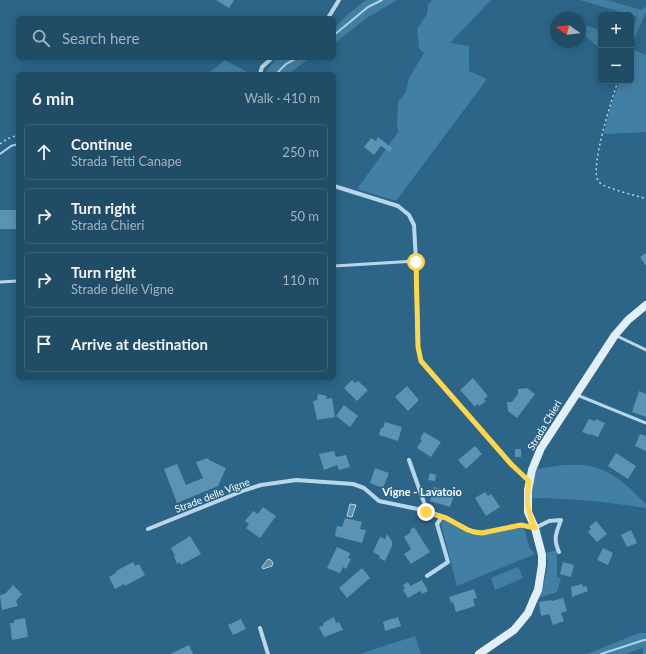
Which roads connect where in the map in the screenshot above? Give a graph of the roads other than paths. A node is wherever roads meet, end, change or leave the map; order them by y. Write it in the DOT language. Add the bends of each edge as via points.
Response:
graph roads {
  1 [pos="339,0"];
  2 [pos="329,16"];
  3 [pos="270,60"];
  4 [pos="261,72"];
  5 [pos="336,187"];
  6 [pos="416,262"];
  7 [pos="336,266"];
  8 [pos="16,281"];
  9 [pos="0,282"];
  10 [pos="646,305"];
  11 [pos="615,335"];
  12 [pos="646,350"];
  13 [pos="575,395"];
  14 [pos="646,423"];
  15 [pos="409,460"];
  16 [pos="529,481"];
  17 [pos="426,512"];
  18 [pos="442,517"];
  19 [pos="535,528"];
  20 [pos="148,529"];
  21 [pos="559,552"];
  22 [pos="427,576"];
  23 [pos="260,628"];
  24 [pos="268,654"];
  25 [pos="479,654"];
  1 -- 2 [label="street"];
  3 -- 4 [label="street"];
  5 -- 6 [label="street" via="398,206 409,215 414,225"];
  6 -- 7 [label="lane"];
  6 -- 16 [label="street" via="418,347 421,361 511,464"];
  8 -- 9 [label="lane"];
  10 -- 11 [label="main road, Strada Chieri"];
  11 -- 12 [label="lane"];
  11 -- 13 [label="main road, Strada Chieri"];
  13 -- 14 [label="lane, Strada Chieri"];
  13 -- 16 [label="main road, Strada Chieri" via="541,448"];
  15 -- 17 [label="street"];
  16 -- 19 [label="main road, Strada Chieri" via="528,512"];
  17 -- 18 [label="street, Strade delle Vigne"];
  17 -- 20 [label="street, Strade delle Vigne" via="379,501 364,488 353,484 296,480 245,490"];
  18 -- 19 [label="street, Strade delle Vigne" via="468,530 482,533 521,525"];
  18 -- 22 [label="street" via="438,524 448,562"];
  19 -- 21 [label="street" via="549,521 561,520 555,543"];
  19 -- 25 [label="main road, Strada Chieri" via="542,565 538,590 533,602 528,613 514,630"];
  23 -- 24 [label="street"];
}
